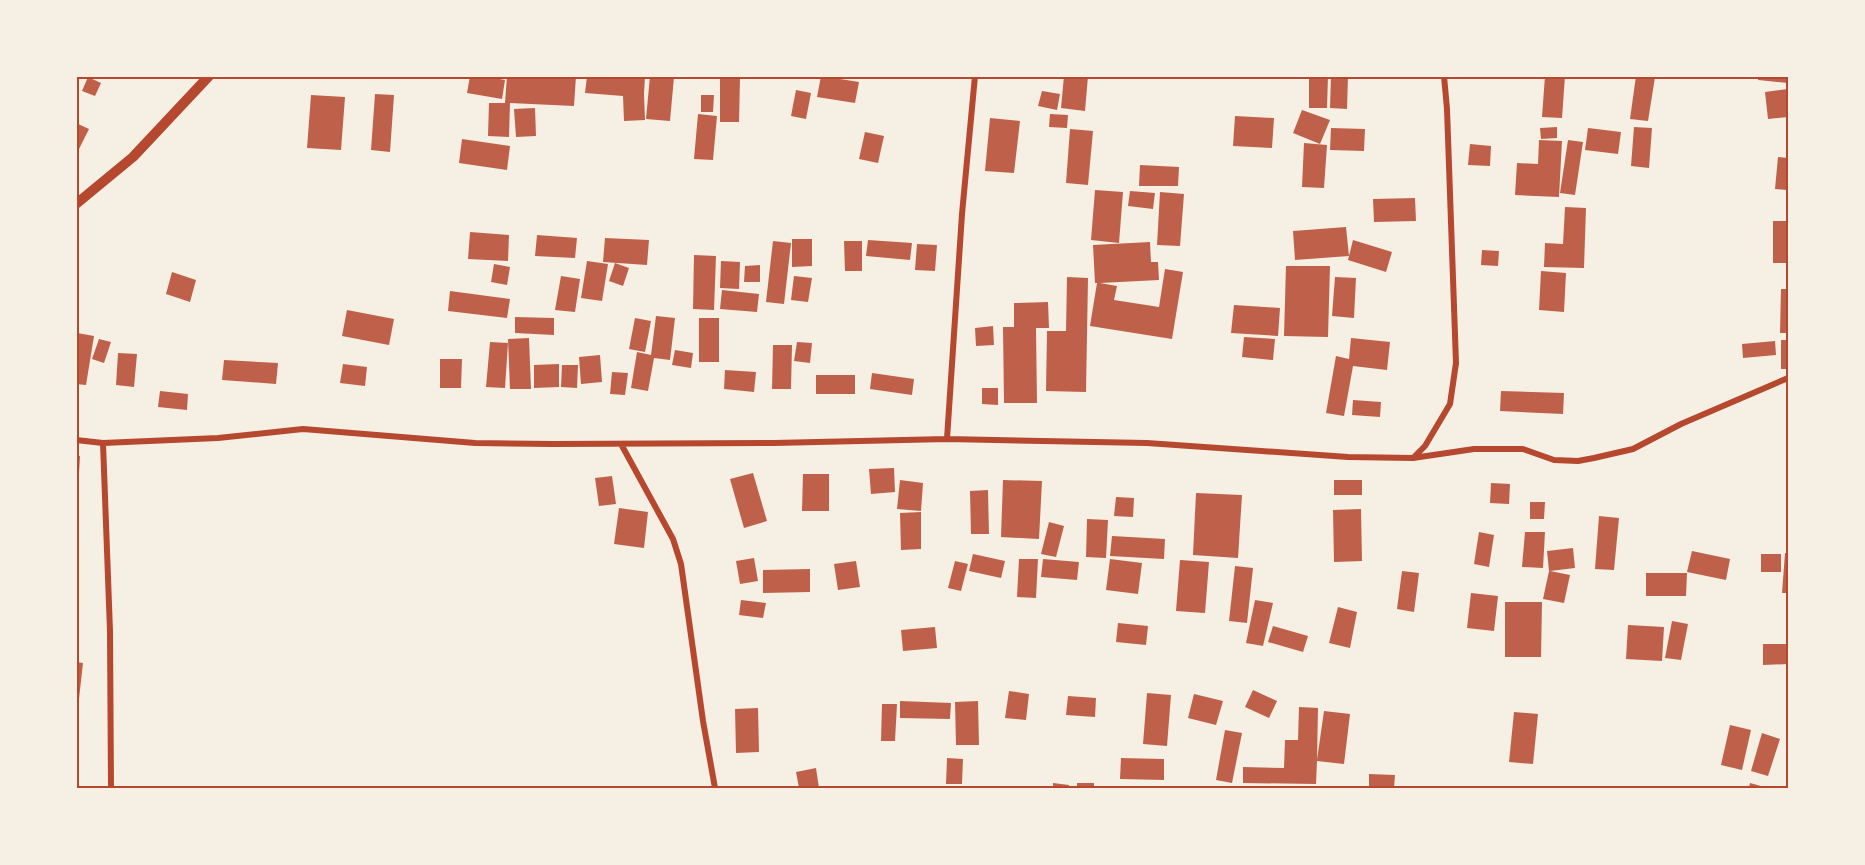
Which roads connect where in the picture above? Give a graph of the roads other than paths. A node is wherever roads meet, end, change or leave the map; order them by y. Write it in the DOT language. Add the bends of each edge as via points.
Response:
graph roads {
  1 [pos="209,76"];
  2 [pos="975,76"];
  3 [pos="1444,76"];
  4 [pos="76,204"];
  5 [pos="1788,378"];
  6 [pos="947,439"];
  7 [pos="76,440"];
  8 [pos="103,443"];
  9 [pos="621,444"];
  10 [pos="1413,458"];
  11 [pos="111,789"];
  12 [pos="715,789"];
  1 -- 4 [label="street" via="134,157"];
  2 -- 6 [label="street"];
  3 -- 10 [label="street" via="1456,363 1450,404"];
  5 -- 10 [label="street" via="1633,449 1594,458 1554,460 1523,449 1474,449"];
  6 -- 9 [label="street"];
  6 -- 10 [label="street" via="1147,443"];
  7 -- 8 [label="street"];
  8 -- 9 [label="street" via="218,438 303,429 475,442"];
  8 -- 11 [label="street"];
  9 -- 12 [label="street" via="673,539 681,564"];
}
